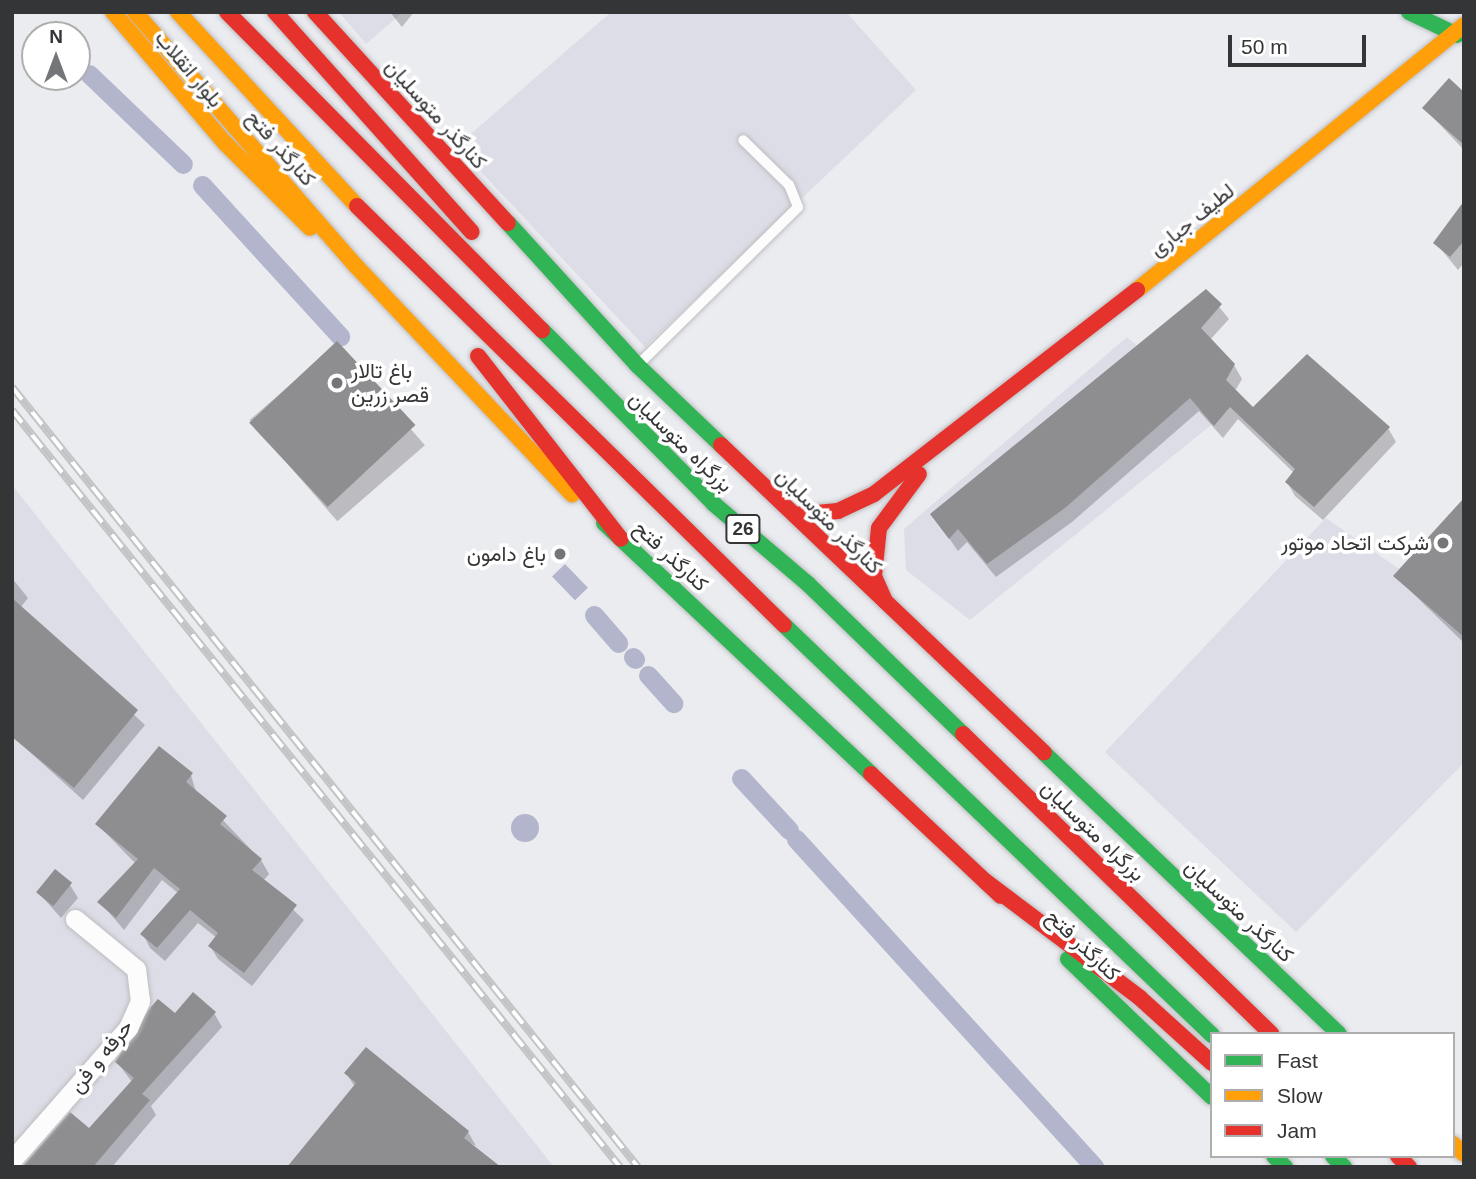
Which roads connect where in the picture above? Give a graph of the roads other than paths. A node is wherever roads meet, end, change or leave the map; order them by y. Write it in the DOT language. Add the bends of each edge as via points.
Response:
graph roads {
  1 [pos="114,12"];
  2 [pos="135,12"];
  3 [pos="177,12"];
  4 [pos="226,12"];
  5 [pos="275,12"];
  6 [pos="315,12"];
  7 [pos="1409,12"];
  8 [pos="1461,34"];
  9 [pos="743,140"];
  10 [pos="402,255"];
  11 [pos="357,267"];
  12 [pos="637,365"];
  13 [pos="945,445"];
  14 [pos="795,515"];
  15 [pos="621,539"];
  16 [pos="808,584"];
  17 [pos="890,612"];
  18 [pos="985,881"];
  19 [pos="75,919"];
  20 [pos="1269,1032"];
  21 [pos="1337,1032"];
  22 [pos="1210,1033"];
  23 [pos="1210,1061"];
  24 [pos="1210,1095"];
  25 [pos="12,1160"];
  1 -- 11 [label="main road, بلوار انقلاب" via="280,202"];
  2 -- 11 [label="main road, کنارگذر فتح"];
  3 -- 10 [label="main road, 26"];
  4 -- 16 [label="main road, بزرگراه متوسلیان / 26" via="684,475"];
  5 -- 16 [label="main road" via="472,232 771,534"];
  6 -- 12 [label="main road, کنارگذر متوسلیان"];
  7 -- 8 [label="main road"];
  8 -- 13 [label="main road, لطیف جباری"];
  9 -- 12 [label="lane" via="789,185 798,206"];
  10 -- 15 [label="main road"];
  10 -- 22 [label="main road, 26" via="990,829"];
  11 -- 15 [label="main road, کنارگذر فتح" via="533,458"];
  12 -- 14 [label="main road, کنارگذر متوسلیان"];
  13 -- 14 [label="main road" via="874,494 838,510"];
  13 -- 17 [label="main road" via="879,528 873,576"];
  14 -- 17 [label="main road, کنارگذر متوسلیان"];
  15 -- 18 [label="main road, کنارگذر فتح"];
  16 -- 20 [label="main road, بزرگراه متوسلیان / 26"];
  17 -- 21 [label="main road, کنارگذر متوسلیان"];
  18 -- 23 [label="main road" via="1140,998"];
  18 -- 24 [label="main road, کنارگذر فتح"];
  19 -- 25 [label="street, حرفه و فن" via="136,970 140,1000 128,1028"];
}
